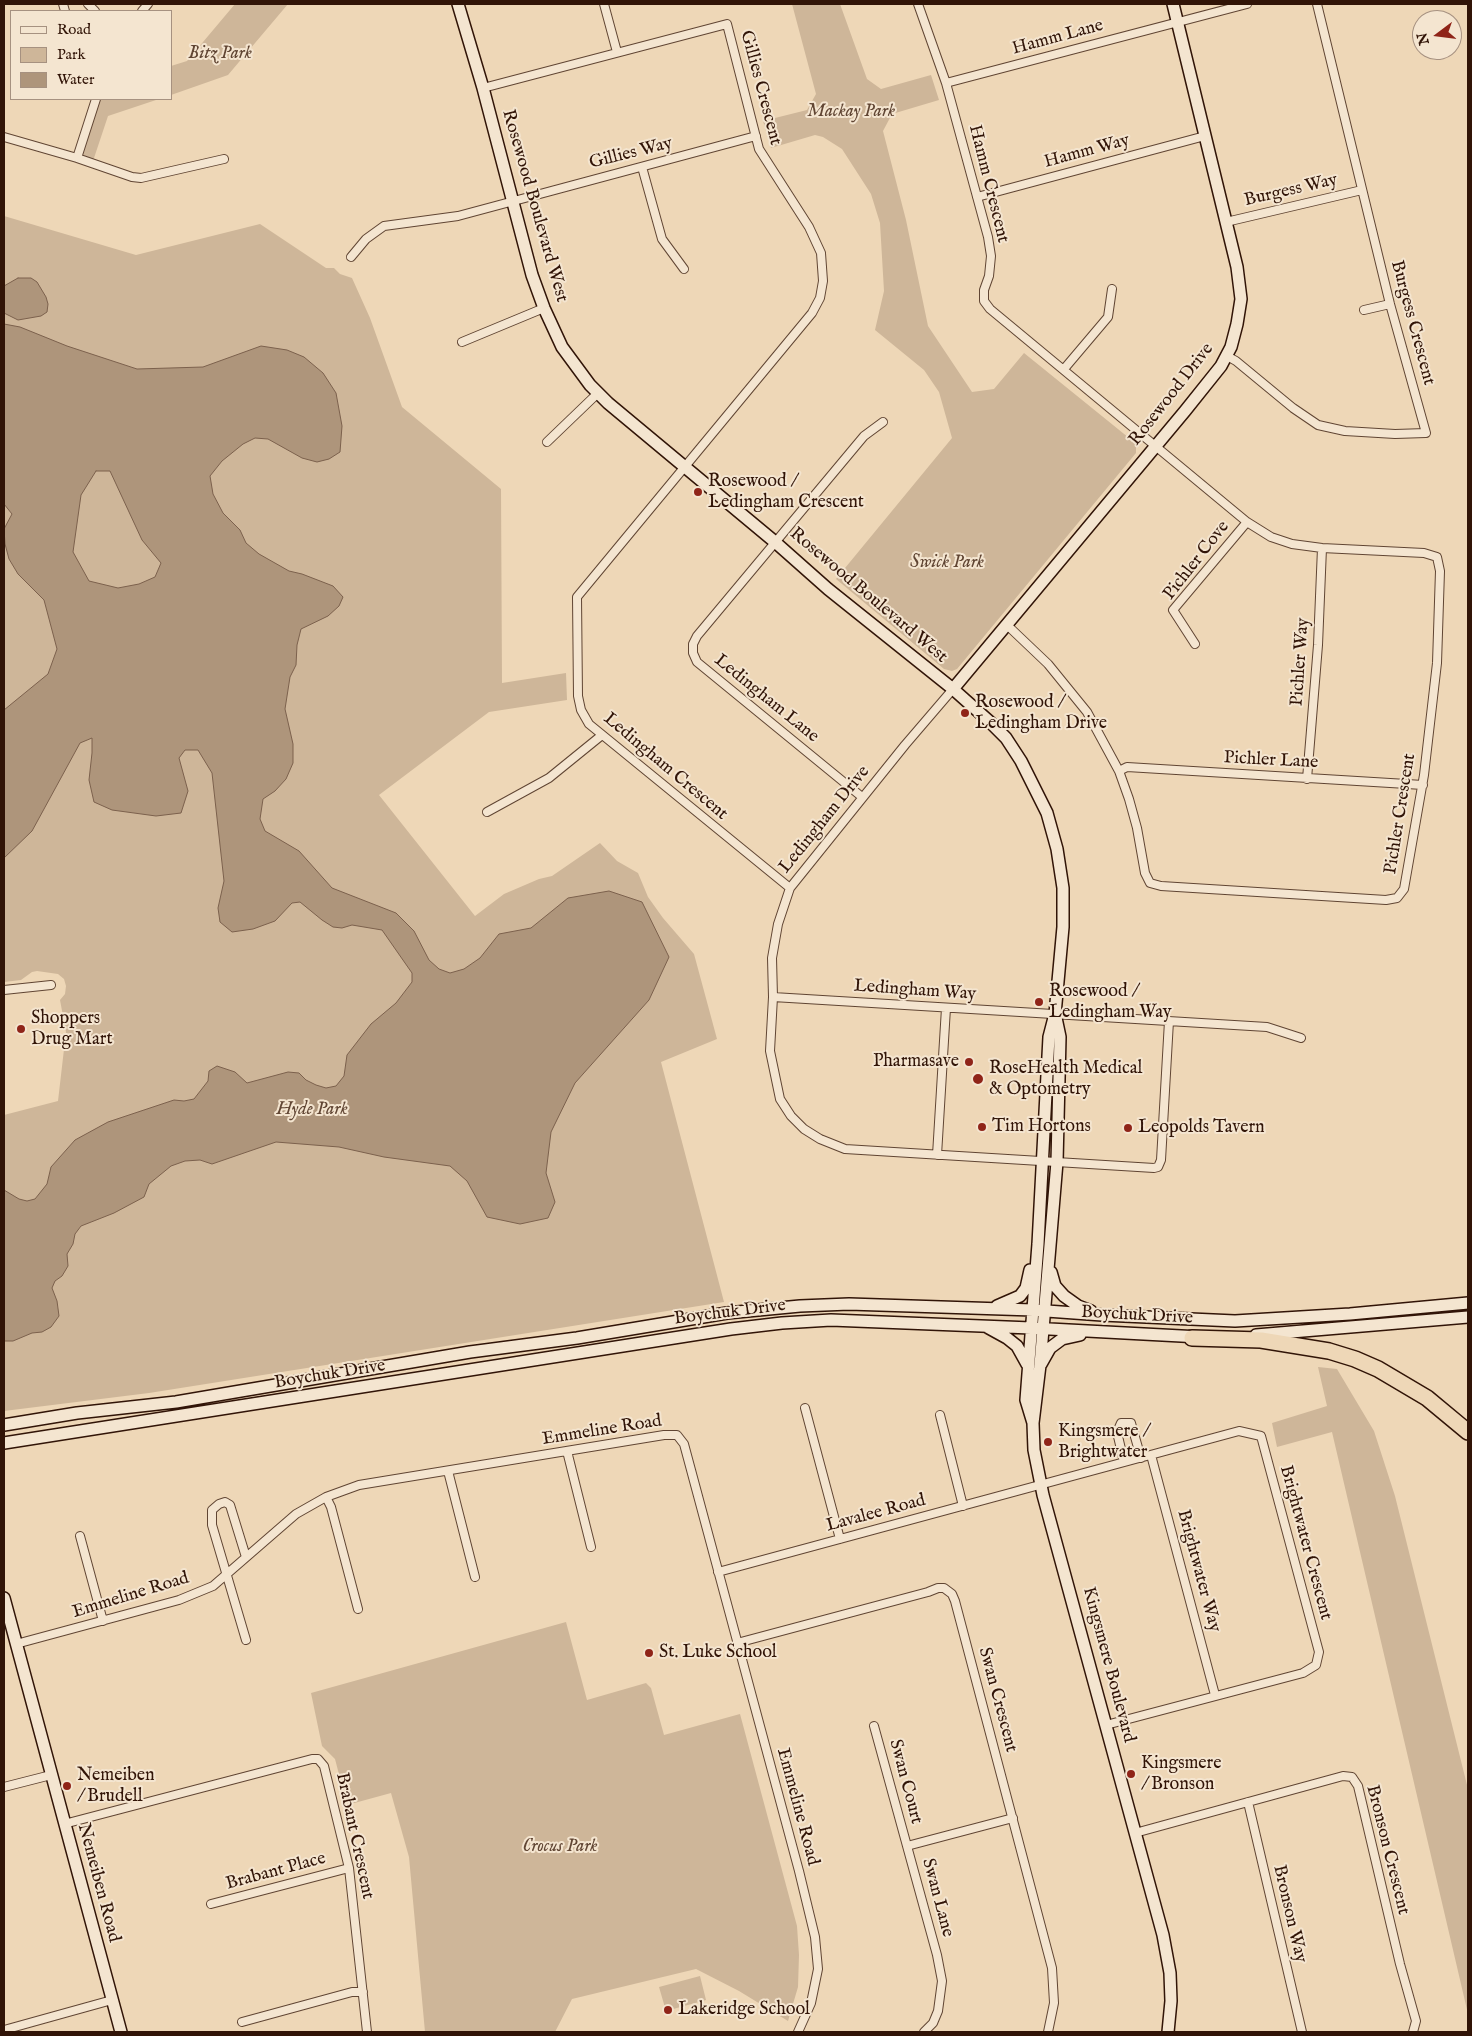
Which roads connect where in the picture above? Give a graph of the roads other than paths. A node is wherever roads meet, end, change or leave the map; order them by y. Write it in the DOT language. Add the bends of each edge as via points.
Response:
graph roads {
  1 [pos="458,4"];
  2 [pos="604,4"];
  3 [pos="918,4"];
  4 [pos="1173,4"];
  5 [pos="1247,4"];
  6 [pos="1317,4"];
  7 [pos="1178,22"];
  8 [pos="617,52"];
  9 [pos="946,83"];
  10 [pos="482,88"];
  11 [pos="96,100"];
  12 [pos="756,136"];
  13 [pos="1205,136"];
  14 [pos="4,137"];
  15 [pos="77,158"];
  16 [pos="224,159"];
  17 [pos="642,168"];
  18 [pos="1362,190"];
  19 [pos="977,197"];
  20 [pos="513,202"];
  21 [pos="1226,222"];
  22 [pos="351,257"];
  23 [pos="684,269"];
  24 [pos="1112,289"];
  25 [pos="1390,304"];
  26 [pos="544,308"];
  27 [pos="1364,310"];
  28 [pos="462,342"];
  29 [pos="1227,356"];
  30 [pos="1064,370"];
  31 [pos="598,393"];
  32 [pos="883,422"];
  33 [pos="547,442"];
  34 [pos="1155,446"];
  35 [pos="685,468"];
  36 [pos="1247,522"];
  37 [pos="775,542"];
  38 [pos="1322,548"];
  39 [pos="1008,625"];
  40 [pos="1195,644"];
  41 [pos="953,689"];
  42 [pos="602,735"];
  43 [pos="1119,770"];
  44 [pos="1307,778"];
  45 [pos="1422,785"];
  46 [pos="862,797"];
  47 [pos="487,812"];
  48 [pos="790,888"];
  49 [pos="51,985"];
  50 [pos="4,990"];
  51 [pos="773,997"];
  52 [pos="946,1008"];
  53 [pos="1055,1014"];
  54 [pos="1169,1021"];
  55 [pos="1300,1038"];
  56 [pos="937,1155"];
  57 [pos="1042,1162"];
  58 [pos="1057,1162"];
  59 [pos="1038,1244"];
  60 [pos="1048,1264"];
  61 [pos="1468,1303"];
  62 [pos="987,1308"];
  63 [pos="1033,1310"];
  64 [pos="1045,1311"];
  65 [pos="1102,1316"];
  66 [pos="1468,1317"];
  67 [pos="986,1326"];
  68 [pos="1037,1328"];
  69 [pos="1103,1332"];
  70 [pos="1192,1338"];
  71 [pos="1040,1365"];
  72 [pos="1028,1366"];
  73 [pos="805,1408"];
  74 [pos="940,1415"];
  75 [pos="1033,1423"];
  76 [pos="4,1425"];
  77 [pos="1468,1432"];
  78 [pos="6,1444"];
  79 [pos="567,1451"];
  80 [pos="1151,1455"];
  81 [pos="1141,1458"];
  82 [pos="1124,1462"];
  83 [pos="448,1471"];
  84 [pos="1041,1484"];
  85 [pos="326,1497"];
  86 [pos="963,1506"];
  87 [pos="80,1536"];
  88 [pos="840,1539"];
  89 [pos="592,1547"];
  90 [pos="246,1557"];
  91 [pos="718,1572"];
  92 [pos="226,1575"];
  93 [pos="475,1577"];
  94 [pos="4,1598"];
  95 [pos="358,1609"];
  96 [pos="103,1621"];
  97 [pos="246,1640"];
  98 [pos="737,1643"];
  99 [pos="16,1644"];
  100 [pos="1215,1695"];
  101 [pos="1106,1725"];
  102 [pos="874,1726"];
  103 [pos="51,1775"];
  104 [pos="4,1787"];
  105 [pos="1248,1802"];
  106 [pos="1013,1818"];
  107 [pos="64,1824"];
  108 [pos="1135,1833"];
  109 [pos="907,1846"];
  110 [pos="349,1868"];
  111 [pos="211,1904"];
  112 [pos="363,1992"];
  113 [pos="112,2000"];
  114 [pos="242,2022"];
  115 [pos="4,2030"];
  116 [pos="121,2032"];
  117 [pos="367,2032"];
  118 [pos="798,2032"];
  119 [pos="924,2032"];
  120 [pos="1048,2032"];
  121 [pos="1168,2032"];
  122 [pos="1302,2032"];
  123 [pos="1413,2032"];
  1 -- 10 [label="street, Rosewood Boulevard West"];
  2 -- 8 [label="street"];
  3 -- 9 [label="street, Hamm Crescent"];
  4 -- 7 [label="street, Rosewood Drive"];
  5 -- 7 [label="street"];
  6 -- 18 [label="street, Burgess Crescent"];
  7 -- 9 [label="street, Hamm Lane"];
  7 -- 13 [label="street, Rosewood Drive"];
  8 -- 10 [label="street, Gillies Crescent"];
  8 -- 12 [label="street, Gillies Crescent" via="727,24"];
  9 -- 19 [label="street, Hamm Crescent"];
  10 -- 20 [label="street, Rosewood Boulevard West"];
  11 -- 15 [label="street"];
  12 -- 17 [label="street, Gillies Way"];
  12 -- 35 [label="street, Gillies Crescent" via="764,159 809,227 821,253 823,281 820,298 812,313"];
  13 -- 19 [label="street, Hamm Way"];
  13 -- 21 [label="street, Rosewood Drive"];
  14 -- 15 [label="street"];
  15 -- 16 [label="street" via="141,178"];
  17 -- 20 [label="street, Gillies Way"];
  17 -- 23 [label="street" via="662,240"];
  18 -- 21 [label="street, Burgess Way"];
  18 -- 25 [label="street, Burgess Crescent"];
  19 -- 30 [label="street, Hamm Crescent" via="991,256 984,301"];
  20 -- 22 [label="street, Gillies Way" via="458,216 384,226 366,239"];
  20 -- 26 [label="street, Rosewood Boulevard West"];
  21 -- 29 [label="street, Rosewood Drive" via="1241,299 1238,324"];
  24 -- 30 [label="street" via="1108,317"];
  25 -- 27 [label="street"];
  25 -- 29 [label="street, Burgess Crescent" via="1426,433 1345,431 1318,425"];
  26 -- 28 [label="street"];
  26 -- 31 [label="street, Rosewood Boulevard West" via="562,347"];
  29 -- 34 [label="street, Rosewood Drive"];
  30 -- 34 [label="street, Hamm Crescent"];
  31 -- 33 [label="street"];
  31 -- 35 [label="street, Rosewood Boulevard West"];
  32 -- 37 [label="street, Ledingham Lane" via="864,436"];
  34 -- 36 [label="street, Pichler Crescent"];
  34 -- 39 [label="street, Rosewood Drive"];
  35 -- 37 [label="street, Rosewood Boulevard West"];
  35 -- 42 [label="street, Ledingham Crescent" via="577,597 576,672 580,705 589,724"];
  36 -- 38 [label="street, Pichler Crescent" via="1271,537"];
  36 -- 40 [label="street, Pichler Cove" via="1173,610"];
  37 -- 41 [label="street, Rosewood Boulevard West"];
  37 -- 46 [label="street, Ledingham Lane" via="697,636 693,653 697,662"];
  38 -- 44 [label="street, Pichler Way"];
  38 -- 45 [label="street, Pichler Crescent" via="1424,553 1437,557 1440,571 1437,663"];
  39 -- 41 [label="street, Rosewood Drive"];
  39 -- 43 [label="street, Pichler Crescent" via="1048,664 1087,712"];
  41 -- 46 [label="street, Ledingham Drive"];
  41 -- 53 [label="street, Rosewood Boulevard West" via="1006,738 1047,813 1063,888"];
  42 -- 47 [label="street" via="549,778"];
  42 -- 48 [label="street, Ledingham Crescent"];
  43 -- 44 [label="street, Pichler Lane" via="1127,767"];
  43 -- 45 [label="street, Pichler Crescent" via="1150,884 1386,900 1398,898 1404,889"];
  44 -- 45 [label="street, Pichler Lane"];
  46 -- 48 [label="street, Ledingham Drive"];
  48 -- 51 [label="street, Ledingham Drive" via="778,924 772,958"];
  49 -- 50 [label="street"];
  51 -- 52 [label="street, Ledingham Way"];
  51 -- 56 [label="street, Ledingham Drive" via="770,1051 774,1078 780,1099 791,1116 820,1139 845,1149"];
  52 -- 53 [label="street, Ledingham Way"];
  52 -- 56 [label="street"];
  53 -- 54 [label="street, Ledingham Way"];
  53 -- 57 [label="street, Rosewood Boulevard West" via="1049,1037"];
  53 -- 58 [label="street, Rosewood Boulevard West" via="1060,1037"];
  54 -- 55 [label="street, Ledingham Way" via="1267,1027"];
  54 -- 58 [label="street, Ledingham Drive" via="1162,1149 1158,1167"];
  56 -- 57 [label="street, Ledingham Drive"];
  57 -- 58 [label="street, Ledingham Drive"];
  57 -- 59 [label="street, Rosewood Boulevard West"];
  58 -- 60 [label="street, Rosewood Boulevard West"];
  59 -- 62 [label="street" via="1026,1288 1020,1296"];
  59 -- 63 [label="street, Rosewood Boulevard West"];
  60 -- 64 [label="street, Rosewood Boulevard West"];
  60 -- 65 [label="street" via="1055,1286 1064,1296"];
  61 -- 65 [label="street, Boychuk Drive" via="1235,1321"];
  62 -- 63 [label="street, Boychuk Drive"];
  62 -- 76 [label="street, Boychuk Drive" via="849,1304 727,1313 176,1402"];
  63 -- 64 [label="street, Boychuk Drive"];
  63 -- 68 [label="street, Kingsmere Boulevard"];
  64 -- 65 [label="street, Boychuk Drive"];
  64 -- 68 [label="street, Rosewood Boulevard West"];
  66 -- 70 [label="street, Boychuk Drive"];
  67 -- 68 [label="street, Boychuk Drive"];
  67 -- 72 [label="street" via="1017,1346"];
  67 -- 78 [label="street, Boychuk Drive" via="831,1320 731,1329"];
  68 -- 69 [label="street, Boychuk Drive"];
  68 -- 71 [label="street, Kingsmere Boulevard"];
  68 -- 72 [label="street, Kingsmere Boulevard"];
  69 -- 70 [label="street, Boychuk Drive"];
  69 -- 71 [label="street" via="1062,1339 1050,1348"];
  70 -- 77 [label="highway" via="1261,1340 1329,1351 1355,1359 1427,1398"];
  71 -- 75 [label="street, Kingsmere Boulevard"];
  72 -- 75 [label="street, Kingsmere Boulevard" via="1026,1400"];
  73 -- 88 [label="street"];
  74 -- 86 [label="street"];
  75 -- 84 [label="street, Kingsmere Boulevard" via="1034,1450"];
  79 -- 83 [label="street, Emmeline Road"];
  79 -- 89 [label="street"];
  79 -- 91 [label="street, Emmeline Road" via="677,1435 684,1444"];
  80 -- 81 [label="street, Brightwater Crescent"];
  80 -- 100 [label="street, Brightwater Way"];
  80 -- 100 [label="street, Brightwater Crescent" via="1239,1431 1260,1436 1314,1633 1319,1652 1316,1665 1303,1673"];
  81 -- 82 [label="street, Brightwater Crescent"];
  81 -- 82 [label="street" via="1130,1423 1121,1423 1117,1432"];
  82 -- 84 [label="street, Brightwater Crescent"];
  83 -- 85 [label="street, Emmeline Road" via="359,1485"];
  83 -- 93 [label="street"];
  84 -- 86 [label="street, Lavalee Road"];
  84 -- 101 [label="street, Kingsmere Boulevard"];
  85 -- 90 [label="street, Emmeline Road" via="296,1514"];
  85 -- 95 [label="street"];
  86 -- 88 [label="street, Lavalee Road"];
  87 -- 96 [label="street"];
  88 -- 91 [label="street, Lavalee Road"];
  90 -- 92 [label="street, Emmeline Road"];
  90 -- 92 [label="street" via="233,1510 226,1502 219,1504 211,1516"];
  91 -- 98 [label="street, Emmeline Road"];
  92 -- 96 [label="street, Emmeline Road" via="213,1586 179,1600"];
  92 -- 97 [label="street"];
  94 -- 99 [label="street, Nemeiben Road"];
  96 -- 99 [label="street, Emmeline Road"];
  98 -- 106 [label="street, Swan Crescent" via="944,1588 956,1601"];
  98 -- 118 [label="street, Emmeline Road" via="815,1937 818,1969 811,2003"];
  99 -- 103 [label="street, Nemeiben Road"];
  100 -- 101 [label="street, Brightwater Crescent"];
  101 -- 108 [label="street, Kingsmere Boulevard"];
  102 -- 109 [label="street, Swan Court"];
  103 -- 104 [label="street"];
  103 -- 107 [label="street, Nemeiben Road"];
  105 -- 108 [label="street, Bronson Crescent"];
  105 -- 122 [label="street, Bronson Way"];
  105 -- 123 [label="street, Bronson Crescent" via="1343,1776 1352,1777 1358,1786 1416,2021"];
  106 -- 109 [label="street, Swan Lane"];
  106 -- 120 [label="street, Swan Crescent" via="1052,1968 1054,2003"];
  107 -- 110 [label="street, Brabant Crescent" via="312,1759 324,1766"];
  107 -- 113 [label="street, Nemeiben Road"];
  108 -- 121 [label="street, Kingsmere Boulevard" via="1170,1973"];
  109 -- 119 [label="street, Swan Lane" via="942,1981 938,2011"];
  110 -- 111 [label="street, Brabant Place"];
  110 -- 112 [label="street, Brabant Crescent"];
  112 -- 114 [label="street" via="352,1992"];
  112 -- 117 [label="street, Brabant Crescent"];
  113 -- 115 [label="street"];
  113 -- 116 [label="street, Nemeiben Road"];
}
